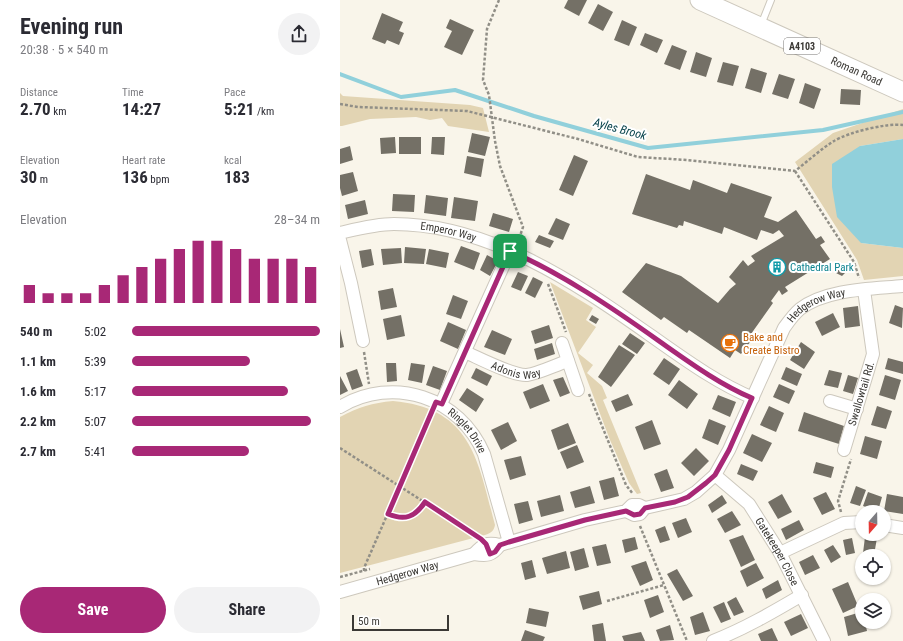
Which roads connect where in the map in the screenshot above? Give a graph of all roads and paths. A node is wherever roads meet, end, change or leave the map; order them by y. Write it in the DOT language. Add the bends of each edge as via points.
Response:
graph roads {
  1 [pos="499,0"];
  2 [pos="700,0"];
  3 [pos="771,0"];
  4 [pos="759,28"];
  5 [pos="903,92"];
  6 [pos="340,104"];
  7 [pos="492,117"];
  8 [pos="903,125"];
  9 [pos="795,171"];
  10 [pos="340,233"];
  11 [pos="340,240"];
  12 [pos="510,251"];
  13 [pos="862,286"];
  14 [pos="903,286"];
  15 [pos="363,342"];
  16 [pos="562,343"];
  17 [pos="465,352"];
  18 [pos="568,360"];
  19 [pos="578,390"];
  20 [pos="371,395"];
  21 [pos="752,398"];
  22 [pos="830,401"];
  23 [pos="439,403"];
  24 [pos="340,407"];
  25 [pos="857,409"];
  26 [pos="340,448"];
  27 [pos="844,450"];
  28 [pos="715,475"];
  29 [pos="400,486"];
  30 [pos="425,502"];
  31 [pos="388,514"];
  32 [pos="855,522"];
  33 [pos="844,523"];
  34 [pos="891,526"];
  35 [pos="903,528"];
  36 [pos="504,543"];
  37 [pos="486,544"];
  38 [pos="780,553"];
  39 [pos="474,554"];
  40 [pos="372,569"];
  41 [pos="364,571"];
  42 [pos="340,577"];
  43 [pos="664,585"];
  44 [pos="340,592"];
  45 [pos="802,595"];
  46 [pos="607,601"];
  47 [pos="713,641"];
  48 [pos="824,641"];
  1 -- 7 [label="path" via="487,29 483,80 489,95"];
  2 -- 4 [label="main road, Roman Road / A4103"];
  3 -- 4 [label="lane"];
  4 -- 5 [label="main road, Roman Road / A4103"];
  6 -- 7 [label="path" via="358,107 467,111"];
  7 -- 9 [label="path" via="638,157"];
  8 -- 9 [label="path" via="895,124 864,130 835,140"];
  9 -- 13 [label="path" via="854,262"];
  10 -- 12 [label="street, Emperor Way" via="392,224 434,227 477,238"];
  11 -- 15 [label="street"];
  12 -- 17 [label="street"];
  12 -- 21 [label="street, Emperor Way" via="556,274 624,316 713,378"];
  13 -- 14 [label="street, Hedgerow Way"];
  13 -- 21 [label="street, Hedgerow Way" via="823,297 792,317 779,338"];
  13 -- 25 [label="street, Swallowtail Rd." via="873,354"];
  15 -- 20 [label="path"];
  16 -- 18 [label="street"];
  17 -- 18 [label="street, Adonis Way" via="523,375"];
  17 -- 23 [label="street"];
  18 -- 19 [label="street"];
  20 -- 23 [label="street, Ringlet Drive" via="403,392"];
  20 -- 24 [label="street, Ringlet Drive"];
  21 -- 28 [label="street, Hedgerow Way"];
  22 -- 25 [label="street"];
  23 -- 29 [label="path"];
  23 -- 36 [label="street, Ringlet Drive" via="471,430 481,445"];
  25 -- 27 [label="street, Swallowtail Rd."];
  26 -- 29 [label="path"];
  27 -- 33 [label="path" via="851,452 838,501"];
  28 -- 36 [label="street, Hedgerow Way" via="684,499 645,508 640,514 634,515 626,511"];
  28 -- 38 [label="street, Gatekeeper Close" via="750,504"];
  29 -- 30 [label="path"];
  29 -- 31 [label="path"];
  30 -- 31 [label="path" via="417,513 406,517"];
  30 -- 37 [label="path"];
  31 -- 41 [label="path"];
  32 -- 33 [label="street"];
  33 -- 38 [label="street"];
  34 -- 35 [label="street"];
  36 -- 37 [label="street, Hedgerow Way"];
  36 -- 39 [label="street, Hedgerow Way" via="495,552 485,556"];
  37 -- 39 [label="street, Hedgerow Way"];
  38 -- 45 [label="street, Gatekeeper Close"];
  39 -- 44 [label="street, Hedgerow Way"];
  40 -- 41 [label="path"];
  41 -- 42 [label="path"];
  43 -- 46 [label="path"];
  45 -- 47 [label="street" via="767,616"];
  45 -- 48 [label="street, Gatekeeper Close"];
}
